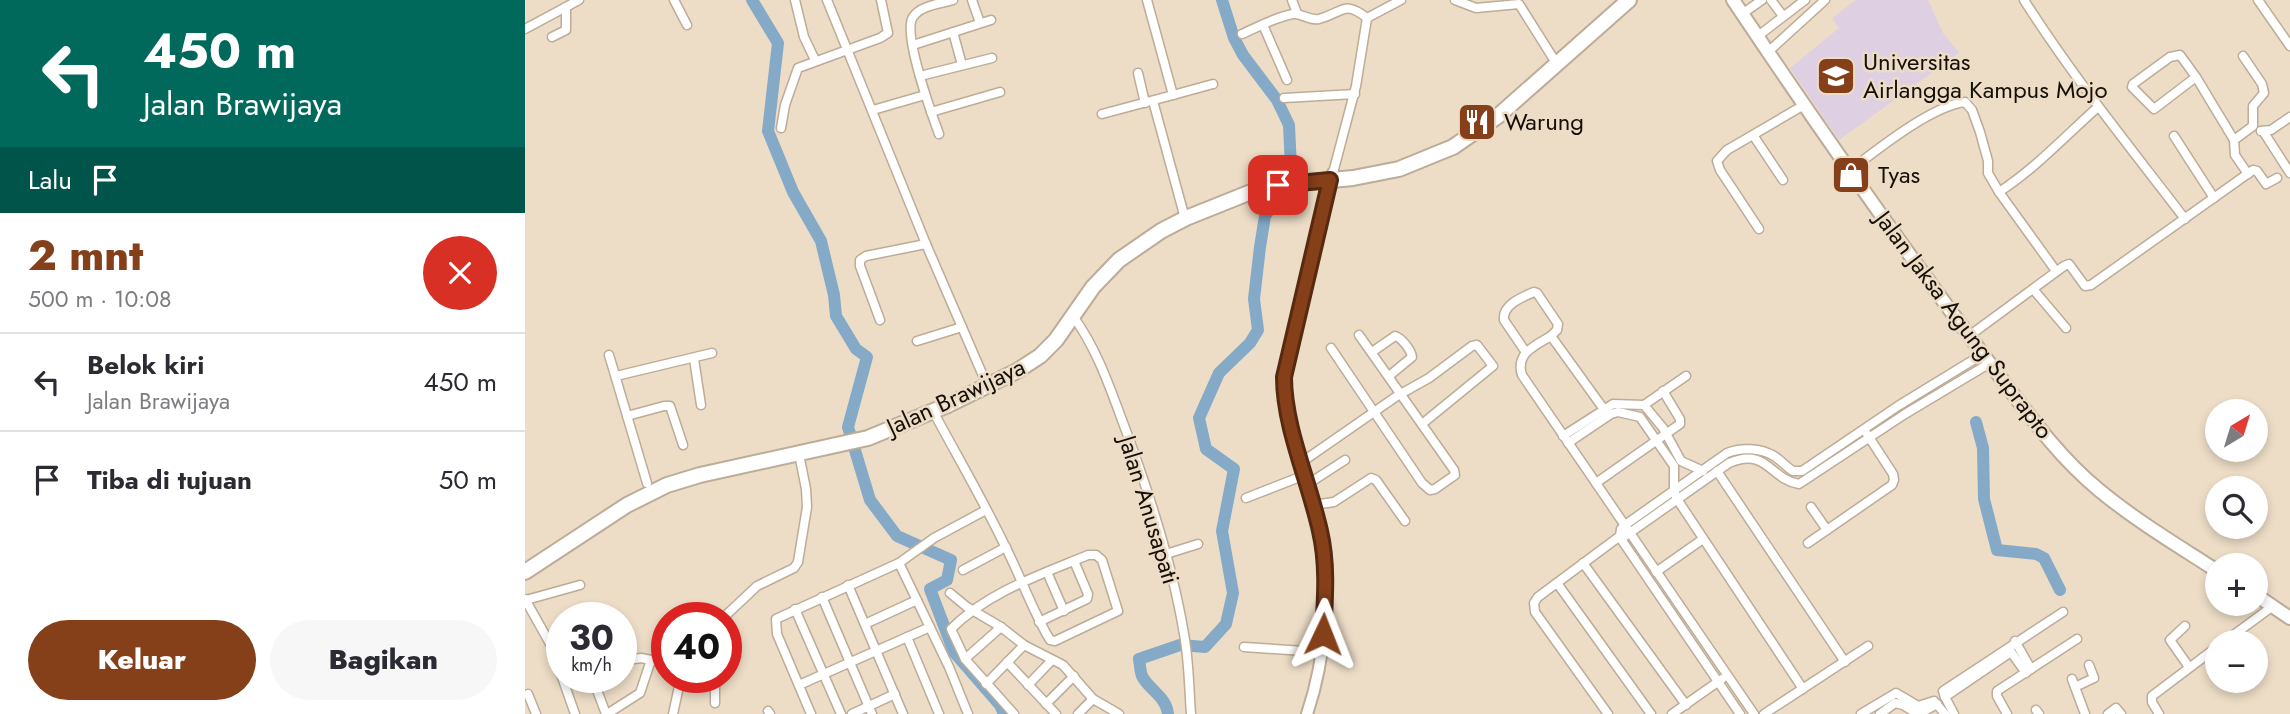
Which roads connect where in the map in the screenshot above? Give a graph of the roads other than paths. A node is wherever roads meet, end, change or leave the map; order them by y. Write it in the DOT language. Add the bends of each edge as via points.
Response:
graph roads {
  1 [pos="579,0"];
  2 [pos="674,0"];
  3 [pos="795,0"];
  4 [pos="828,0"];
  5 [pos="881,0"];
  6 [pos="953,0"];
  7 [pos="972,0"];
  8 [pos="1147,0"];
  9 [pos="1291,0"];
  10 [pos="1401,0"];
  11 [pos="1455,0"];
  12 [pos="1617,0"];
  13 [pos="1629,0"];
  14 [pos="1733,0"];
  15 [pos="1762,0"];
  16 [pos="1771,0"];
  17 [pos="1805,0"];
  18 [pos="1825,0"];
  19 [pos="2024,0"];
  20 [pos="2258,0"];
  21 [pos="920,4"];
  22 [pos="566,7"];
  23 [pos="1297,13"];
  24 [pos="1742,14"];
  25 [pos="1783,16"];
  26 [pos="1367,18"];
  27 [pos="991,20"];
  28 [pos="980,23"];
  29 [pos="687,25"];
  30 [pos="1263,25"];
  31 [pos="1595,25"];
  32 [pos="525,29"];
  33 [pos="953,32"];
  34 [pos="1242,34"];
  35 [pos="1758,36"];
  36 [pos="552,37"];
  37 [pos="913,45"];
  38 [pos="2290,46"];
  39 [pos="848,50"];
  40 [pos="1768,52"];
  41 [pos="2243,56"];
  42 [pos="992,58"];
  43 [pos="1553,58"];
  44 [pos="815,60"];
  45 [pos="962,65"];
  46 [pos="1138,73"];
  47 [pos="920,76"];
  48 [pos="2196,77"];
  49 [pos="1287,80"];
  50 [pos="1213,84"];
  51 [pos="1000,92"];
  52 [pos="1355,94"];
  53 [pos="925,95"];
  54 [pos="1173,95"];
  55 [pos="1285,97"];
  56 [pos="1149,102"];
  57 [pos="1804,104"];
  58 [pos="2098,107"];
  59 [pos="873,110"];
  60 [pos="931,112"];
  61 [pos="1103,114"];
  62 [pos="2289,120"];
  63 [pos="2253,126"];
  64 [pos="781,128"];
  65 [pos="2263,131"];
  66 [pos="939,134"];
  67 [pos="1753,135"];
  68 [pos="2173,136"];
  69 [pos="2234,140"];
  70 [pos="1849,172"];
  71 [pos="2290,173"];
  72 [pos="2248,174"];
  73 [pos="1331,176"];
  74 [pos="2277,178"];
  75 [pos="1783,180"];
  76 [pos="1278,182"];
  77 [pos="1999,192"];
  78 [pos="2214,198"];
  79 [pos="1183,211"];
  80 [pos="2185,219"];
  81 [pos="1759,229"];
  82 [pos="926,244"];
  83 [pos="2056,271"];
  84 [pos="2033,289"];
  85 [pos="1071,314"];
  86 [pos="880,320"];
  87 [pos="962,327"];
  88 [pos="2066,328"];
  89 [pos="1359,335"];
  90 [pos="1551,336"];
  91 [pos="1969,336"];
  92 [pos="917,341"];
  93 [pos="1331,348"];
  94 [pos="1525,351"];
  95 [pos="1371,352"];
  96 [pos="712,353"];
  97 [pos="609,355"];
  98 [pos="694,359"];
  99 [pos="1987,359"];
  100 [pos="616,376"];
  101 [pos="1389,376"];
  102 [pos="1686,376"];
  103 [pos="1941,380"];
  104 [pos="986,382"];
  105 [pos="1947,389"];
  106 [pos="1663,391"];
  107 [pos="1402,394"];
  108 [pos="701,405"];
  109 [pos="1644,405"];
  110 [pos="933,411"];
  111 [pos="1375,411"];
  112 [pos="1605,412"];
  113 [pos="627,416"];
  114 [pos="1422,424"];
  115 [pos="1864,429"];
  116 [pos="1666,435"];
  117 [pos="860,436"];
  118 [pos="1869,437"];
  119 [pos="1565,440"];
  120 [pos="837,441"];
  121 [pos="1657,441"];
  122 [pos="683,445"];
  123 [pos="799,454"];
  124 [pos="1345,460"];
  125 [pos="1302,462"];
  126 [pos="1678,464"];
  127 [pos="1717,471"];
  128 [pos="1705,474"];
  129 [pos="1306,480"];
  130 [pos="1596,483"];
  131 [pos="647,484"];
  132 [pos="1675,495"];
  133 [pos="1246,498"];
  134 [pos="1313,505"];
  135 [pos="1811,507"];
  136 [pos="986,510"];
  137 [pos="1405,521"];
  138 [pos="1827,530"];
  139 [pos="1624,533"];
  140 [pos="1703,539"];
  141 [pos="1808,542"];
  142 [pos="1198,544"];
  143 [pos="1006,547"];
  144 [pos="1165,554"];
  145 [pos="1074,561"];
  146 [pos="899,563"];
  147 [pos="1583,563"];
  148 [pos="2205,563"];
  149 [pos="525,569"];
  150 [pos="963,570"];
  151 [pos="1048,572"];
  152 [pos="1656,572"];
  153 [pos="1022,583"];
  154 [pos="1557,583"];
  155 [pos="580,585"];
  156 [pos="848,585"];
  157 [pos="950,593"];
  158 [pos="822,597"];
  159 [pos="525,600"];
  160 [pos="917,600"];
  161 [pos="740,602"];
  162 [pos="2268,603"];
  163 [pos="2273,606"];
  164 [pos="795,609"];
  165 [pos="972,610"];
  166 [pos="1064,611"];
  167 [pos="2063,611"];
  168 [pos="2290,618"];
  169 [pos="1039,622"];
  170 [pos="865,624"];
  171 [pos="2185,626"];
  172 [pos="930,627"];
  173 [pos="1001,627"];
  174 [pos="2240,630"];
  175 [pos="546,637"];
  176 [pos="908,637"];
  177 [pos="2077,639"];
  178 [pos="1024,645"];
  179 [pos="1868,646"];
  180 [pos="1244,647"];
  181 [pos="2015,647"];
  182 [pos="876,651"];
  183 [pos="1322,656"];
  184 [pos="2205,656"];
  185 [pos="637,659"];
  186 [pos="965,659"];
  187 [pos="651,660"];
  188 [pos="1052,660"];
  189 [pos="850,662"];
  190 [pos="1007,662"];
  191 [pos="1845,662"];
  192 [pos="2089,665"];
  193 [pos="2189,667"];
  194 [pos="2028,671"];
  195 [pos="824,674"];
  196 [pos="1074,676"];
  197 [pos="1727,676"];
  198 [pos="1719,681"];
  199 [pos="986,684"];
  200 [pos="799,685"];
  201 [pos="1028,685"];
  202 [pos="1803,689"];
  203 [pos="567,693"];
  204 [pos="598,693"];
  205 [pos="678,693"];
  206 [pos="715,693"];
  207 [pos="528,694"];
  208 [pos="895,694"];
  209 [pos="1093,699"];
  210 [pos="715,703"];
  211 [pos="1046,704"];
  212 [pos="1937,704"];
  213 [pos="531,709"];
  214 [pos="870,710"];
  215 [pos="1679,711"];
  216 [pos="964,713"];
  217 [pos="575,714"];
  218 [pos="607,714"];
  219 [pos="673,714"];
  220 [pos="811,714"];
  221 [pos="841,714"];
  222 [pos="852,714"];
  223 [pos="903,714"];
  224 [pos="939,714"];
  225 [pos="1014,714"];
  226 [pos="1056,714"];
  227 [pos="1077,714"];
  228 [pos="1119,714"];
  229 [pos="1191,714"];
  230 [pos="1307,714"];
  231 [pos="1608,714"];
  232 [pos="1651,714"];
  233 [pos="1740,714"];
  234 [pos="1754,714"];
  235 [pos="1764,714"];
  236 [pos="1861,714"];
  237 [pos="1880,714"];
  238 [pos="1919,714"];
  239 [pos="1945,714"];
  240 [pos="1954,714"];
  241 [pos="2007,714"];
  242 [pos="2085,714"];
  243 [pos="2108,714"];
  244 [pos="2121,714"];
  245 [pos="2159,714"];
  1 -- 22 [label="street"];
  2 -- 29 [label="street"];
  3 -- 44 [label="street"];
  4 -- 39 [label="street"];
  5 -- 39 [label="street" via="888,33"];
  6 -- 21 [label="street"];
  7 -- 28 [label="street"];
  8 -- 54 [label="street"];
  9 -- 23 [label="street"];
  10 -- 26 [label="street"];
  11 -- 43 [label="street" via="1476,8 1519,4"];
  12 -- 31 [label="highway, Jalan Brawijaya"];
  13 -- 31 [label="highway, Jalan Brawijaya"];
  14 -- 24 [label="main road, Jalan Jaksa Agung Suprapto"];
  15 -- 24 [label="street"];
  16 -- 25 [label="street"];
  17 -- 25 [label="street"];
  18 -- 40 [label="street"];
  19 -- 58 [label="street"];
  20 -- 38 [label="street"];
  21 -- 37 [label="street" via="911,20"];
  22 -- 32 [label="street"];
  22 -- 36 [label="street" via="566,30"];
  23 -- 26 [label="street" via="1318,19 1350,6"];
  23 -- 30 [label="street"];
  24 -- 35 [label="main road, Jalan Jaksa Agung Suprapto"];
  25 -- 35 [label="street"];
  26 -- 52 [label="street"];
  27 -- 28 [label="street"];
  28 -- 33 [label="street"];
  30 -- 34 [label="street"];
  30 -- 49 [label="street"];
  31 -- 43 [label="highway, Jalan Brawijaya"];
  31 -- 73 [label="highway, Jalan Brawijaya" via="1498,116 1453,147 1399,169"];
  33 -- 37 [label="street"];
  33 -- 45 [label="street"];
  35 -- 40 [label="main road, Jalan Jaksa Agung Suprapto"];
  37 -- 47 [label="street"];
  39 -- 44 [label="street"];
  39 -- 59 [label="street"];
  40 -- 57 [label="main road, Jalan Jaksa Agung Suprapto"];
  41 -- 63 [label="street" via="2264,93 2253,106"];
  42 -- 45 [label="street"];
  43 -- 73 [label="highway, Jalan Brawijaya" via="1443,143 1402,161"];
  44 -- 64 [label="street" via="796,69"];
  45 -- 47 [label="street"];
  46 -- 56 [label="street"];
  47 -- 53 [label="street"];
  48 -- 48 [label="street" via="2177,54 2132,87 2154,109"];
  48 -- 69 [label="street"];
  50 -- 54 [label="street"];
  51 -- 60 [label="street"];
  52 -- 55 [label="street"];
  52 -- 73 [label="street"];
  53 -- 59 [label="street"];
  53 -- 60 [label="street"];
  54 -- 56 [label="street"];
  56 -- 61 [label="street"];
  56 -- 79 [label="street"];
  57 -- 67 [label="street"];
  57 -- 70 [label="main road, Jalan Jaksa Agung Suprapto"];
  58 -- 77 [label="street" via="2050,153"];
  58 -- 80 [label="street"];
  59 -- 82 [label="street"];
  60 -- 66 [label="street"];
  62 -- 65 [label="street"];
  63 -- 65 [label="street"];
  63 -- 69 [label="street"];
  65 -- 71 [label="street"];
  67 -- 75 [label="street"];
  67 -- 81 [label="street" via="1717,161"];
  68 -- 78 [label="street"];
  69 -- 72 [label="street" via="2235,155"];
  70 -- 77 [label="street" via="1920,122 1965,103 1972,110 1988,173"];
  70 -- 91 [label="main road, Jalan Jaksa Agung Suprapto"];
  72 -- 74 [label="street" via="2257,170 2267,184"];
  72 -- 78 [label="street"];
  73 -- 76 [label="highway, Jalan Brawijaya"];
  73 -- 125 [label="street" via="1284,377"];
  76 -- 79 [label="highway, Jalan Brawijaya" via="1243,187"];
  76 -- 85 [label="highway, Jalan Brawijaya" via="1161,231 1102,276"];
  77 -- 83 [label="street"];
  78 -- 80 [label="street"];
  79 -- 85 [label="highway, Jalan Brawijaya" via="1117,253 1084,289"];
  80 -- 83 [label="street" via="2088,286 2071,266"];
  82 -- 86 [label="street" via="861,259"];
  82 -- 87 [label="street"];
  83 -- 84 [label="street"];
  84 -- 88 [label="street"];
  84 -- 91 [label="street"];
  85 -- 104 [label="highway, Jalan Brawijaya" via="1037,349"];
  85 -- 144 [label="street, Jalan Anusapati" via="1109,384"];
  87 -- 92 [label="street"];
  87 -- 104 [label="street"];
  89 -- 95 [label="street"];
  90 -- 94 [label="street"];
  90 -- 94 [label="street" via="1558,324 1537,293 1530,293 1503,314"];
  90 -- 112 [label="street"];
  91 -- 99 [label="main road, Jalan Jaksa Agung Suprapto"];
  93 -- 111 [label="street"];
  94 -- 119 [label="street" via="1522,375"];
  95 -- 101 [label="street"];
  95 -- 101 [label="street" via="1395,337 1408,348 1412,357"];
  96 -- 98 [label="street"];
  97 -- 100 [label="street"];
  98 -- 100 [label="street"];
  98 -- 108 [label="street"];
  99 -- 103 [label="street"];
  99 -- 105 [label="street"];
  99 -- 148 [label="main road, Jalan Jaksa Agung Suprapto" via="2041,429 2099,490"];
  100 -- 113 [label="street"];
  101 -- 107 [label="street"];
  102 -- 106 [label="street"];
  103 -- 105 [label="street"];
  103 -- 115 [label="street"];
  104 -- 110 [label="highway, Jalan Brawijaya"];
  104 -- 117 [label="highway, Jalan Brawijaya"];
  105 -- 118 [label="street"];
  106 -- 109 [label="street"];
  106 -- 116 [label="street" via="1681,422"];
  107 -- 111 [label="street"];
  107 -- 114 [label="street"];
  107 -- 114 [label="street" via="1474,345 1492,363"];
  109 -- 112 [label="street" via="1613,404"];
  109 -- 116 [label="street"];
  110 -- 117 [label="highway, Jalan Brawijaya"];
  110 -- 136 [label="street"];
  111 -- 114 [label="street" via="1422,483 1432,490 1455,473"];
  111 -- 125 [label="street"];
  112 -- 119 [label="street"];
  112 -- 121 [label="street" via="1640,417"];
  113 -- 122 [label="street" via="670,406"];
  113 -- 131 [label="street"];
  115 -- 118 [label="street"];
  115 -- 128 [label="street" via="1802,471 1793,471 1774,456 1746,449 1727,453"];
  116 -- 121 [label="street"];
  116 -- 126 [label="street"];
  117 -- 120 [label="highway, Jalan Brawijaya"];
  118 -- 127 [label="street" via="1799,484 1759,459 1737,459"];
  118 -- 138 [label="street" via="1893,474 1892,485"];
  119 -- 130 [label="street"];
  120 -- 123 [label="highway, Jalan Brawijaya"];
  120 -- 131 [label="highway, Jalan Brawijaya" via="693,469"];
  121 -- 126 [label="street"];
  121 -- 130 [label="street"];
  123 -- 149 [label="highway, Jalan Brawijaya" via="689,478 654,491"];
  123 -- 161 [label="street" via="807,507 799,562 757,586"];
  124 -- 129 [label="street"];
  125 -- 129 [label="street"];
  126 -- 128 [label="street"];
  126 -- 132 [label="street"];
  127 -- 128 [label="street"];
  127 -- 191 [label="street"];
  128 -- 132 [label="street"];
  129 -- 133 [label="street"];
  129 -- 134 [label="street"];
  130 -- 139 [label="street"];
  131 -- 149 [label="highway, Jalan Brawijaya" via="609,506"];
  132 -- 139 [label="street"];
  132 -- 140 [label="street"];
  134 -- 137 [label="street" via="1334,502 1371,478"];
  134 -- 183 [label="street" via="1325,565"];
  135 -- 138 [label="street"];
  136 -- 143 [label="street"];
  136 -- 146 [label="street"];
  138 -- 141 [label="street"];
  139 -- 147 [label="street"];
  139 -- 152 [label="street"];
  139 -- 198 [label="street"];
  140 -- 152 [label="street"];
  140 -- 202 [label="street"];
  142 -- 144 [label="street"];
  143 -- 150 [label="street"];
  143 -- 153 [label="street"];
  144 -- 229 [label="street, Jalan Anusapati" via="1184,633"];
  145 -- 151 [label="street"];
  145 -- 166 [label="street" via="1088,598"];
  145 -- 169 [label="street" via="1088,555 1099,557 1118,612 1055,642"];
  146 -- 156 [label="street"];
  146 -- 160 [label="street"];
  147 -- 154 [label="street"];
  147 -- 215 [label="street"];
  151 -- 153 [label="street"];
  151 -- 166 [label="street"];
  152 -- 197 [label="street"];
  153 -- 165 [label="street"];
  153 -- 169 [label="street"];
  154 -- 231 [label="street" via="1534,603 1535,612"];
  154 -- 232 [label="street"];
  155 -- 159 [label="street"];
  156 -- 158 [label="street"];
  156 -- 170 [label="street"];
  157 -- 165 [label="street"];
  158 -- 164 [label="street"];
  158 -- 189 [label="street"];
  159 -- 175 [label="street"];
  160 -- 170 [label="street"];
  160 -- 172 [label="street"];
  162 -- 163 [label="main road"];
  163 -- 168 [label="main road"];
  163 -- 174 [label="street"];
  164 -- 195 [label="street"];
  164 -- 200 [label="street" via="779,616 775,625"];
  165 -- 173 [label="street"];
  165 -- 186 [label="street" via="950,630"];
  166 -- 169 [label="street"];
  167 -- 181 [label="street"];
  170 -- 182 [label="street"];
  171 -- 193 [label="street" via="2170,640"];
  172 -- 176 [label="street"];
  172 -- 216 [label="street" via="950,667"];
  173 -- 178 [label="street"];
  173 -- 186 [label="street"];
  176 -- 182 [label="street"];
  176 -- 224 [label="street"];
  177 -- 194 [label="street"];
  178 -- 188 [label="street"];
  178 -- 190 [label="street"];
  179 -- 191 [label="street"];
  180 -- 183 [label="street"];
  181 -- 194 [label="street"];
  181 -- 240 [label="street" via="1943,691"];
  182 -- 189 [label="street"];
  182 -- 208 [label="street"];
  183 -- 230 [label="street"];
  184 -- 193 [label="street"];
  185 -- 187 [label="street"];
  186 -- 199 [label="street"];
  187 -- 218 [label="street" via="640,693"];
  188 -- 196 [label="street"];
  188 -- 201 [label="street"];
  189 -- 195 [label="street"];
  189 -- 214 [label="street"];
  190 -- 199 [label="street"];
  190 -- 201 [label="street"];
  191 -- 202 [label="street"];
  192 -- 242 [label="street" via="2094,678 2073,683"];
  193 -- 245 [label="street" via="2153,696"];
  194 -- 241 [label="street" via="1997,691"];
  195 -- 200 [label="street"];
  195 -- 221 [label="street"];
  196 -- 209 [label="street"];
  196 -- 211 [label="street"];
  197 -- 198 [label="street"];
  197 -- 234 [label="street"];
  198 -- 215 [label="street"];
  198 -- 233 [label="street"];
  199 -- 225 [label="street"];
  200 -- 220 [label="street"];
  201 -- 211 [label="street"];
  202 -- 235 [label="street"];
  203 -- 217 [label="street"];
  204 -- 218 [label="street"];
  205 -- 219 [label="street"];
  206 -- 210 [label="street"];
  207 -- 213 [label="street"];
  208 -- 214 [label="street"];
  208 -- 223 [label="street"];
  209 -- 227 [label="street"];
  209 -- 228 [label="street"];
  211 -- 226 [label="street"];
  212 -- 236 [label="street" via="1932,700 1918,706 1896,693"];
  212 -- 238 [label="street"];
  212 -- 239 [label="street"];
  214 -- 222 [label="street"];
  237 -- 238 [label="street" via="1899,703"];
  243 -- 244 [label="street" via="2116,708"];
}
